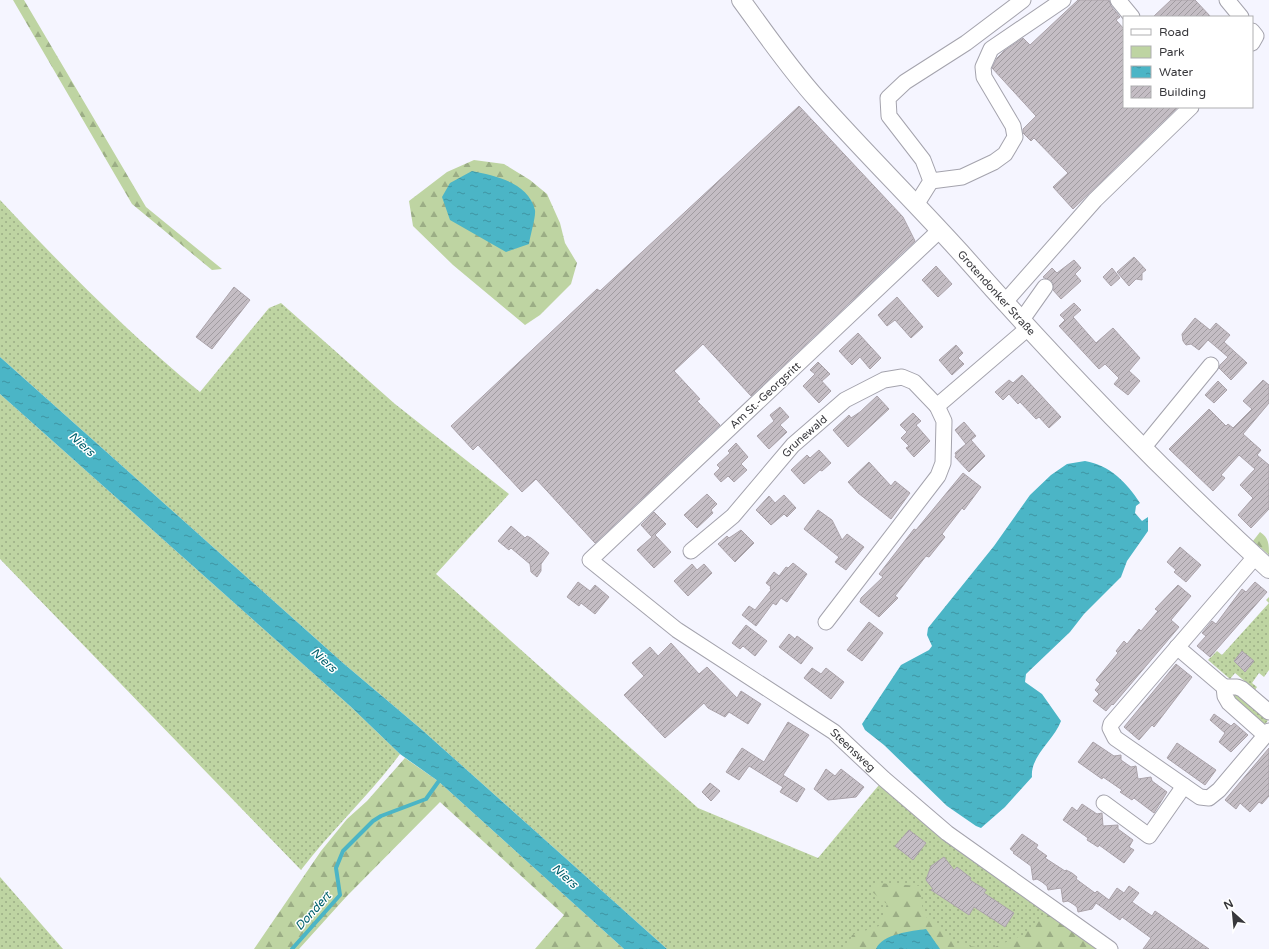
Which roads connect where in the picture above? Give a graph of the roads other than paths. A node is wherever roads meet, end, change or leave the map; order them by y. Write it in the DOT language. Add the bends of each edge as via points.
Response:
graph roads {
  1 [pos="741,0"];
  2 [pos="1023,0"];
  3 [pos="1062,0"];
  4 [pos="1118,0"];
  5 [pos="1227,0"];
  6 [pos="1131,16"];
  7 [pos="1240,16"];
  8 [pos="1253,32"];
  9 [pos="1253,41"];
  10 [pos="1190,108"];
  11 [pos="931,181"];
  12 [pos="916,205"];
  13 [pos="940,230"];
  14 [pos="1045,287"];
  15 [pos="1004,302"];
  16 [pos="1025,325"];
  17 [pos="1210,365"];
  18 [pos="937,406"];
  19 [pos="1144,448"];
  20 [pos="691,551"];
  21 [pos="1255,556"];
  22 [pos="590,560"];
  23 [pos="1269,569"];
  24 [pos="826,622"];
  25 [pos="1177,647"];
  26 [pos="1224,687"];
  27 [pos="1269,712"];
  28 [pos="1267,733"];
  29 [pos="1184,786"];
  30 [pos="1104,803"];
  31 [pos="1110,949"];
  1 -- 12 [label="main road, Grotendonker Straße" via="782,57 816,98"];
  2 -- 11 [label="street" via="966,43 905,82 888,98 888,116 923,160"];
  3 -- 11 [label="street" via="991,49 983,68 984,77 1013,126 1015,137 1004,154 962,178"];
  4 -- 6 [label="street"];
  5 -- 7 [label="street"];
  8 -- 9 [label="street" via="1256,36"];
  10 -- 15 [label="street" via="1095,200"];
  11 -- 12 [label="street"];
  12 -- 13 [label="main road, Grotendonker Straße"];
  13 -- 15 [label="main road, Grotendonker Straße"];
  13 -- 22 [label="street, Am St.-Georgsritt"];
  14 -- 16 [label="street"];
  15 -- 16 [label="main road, Grotendonker Straße"];
  16 -- 18 [label="street"];
  16 -- 19 [label="main road, Grotendonker Straße"];
  17 -- 19 [label="street"];
  18 -- 20 [label="street, Grunewald" via="914,382 902,377 884,380 845,400 793,445 732,516"];
  18 -- 24 [label="street, Grunewald" via="944,422 943,463 938,476"];
  19 -- 21 [label="main road, Grotendonker Straße"];
  21 -- 23 [label="main road, Grotendonker Straße"];
  21 -- 25 [label="street"];
  22 -- 31 [label="street, Steensweg" via="677,630 834,732 947,833"];
  25 -- 26 [label="street"];
  25 -- 29 [label="street" via="1110,728 1115,738"];
  26 -- 27 [label="street" via="1242,689"];
  26 -- 28 [label="street" via="1229,703"];
  28 -- 29 [label="street" via="1214,795 1209,798 1200,797"];
  29 -- 30 [label="street" via="1149,836"];
}
